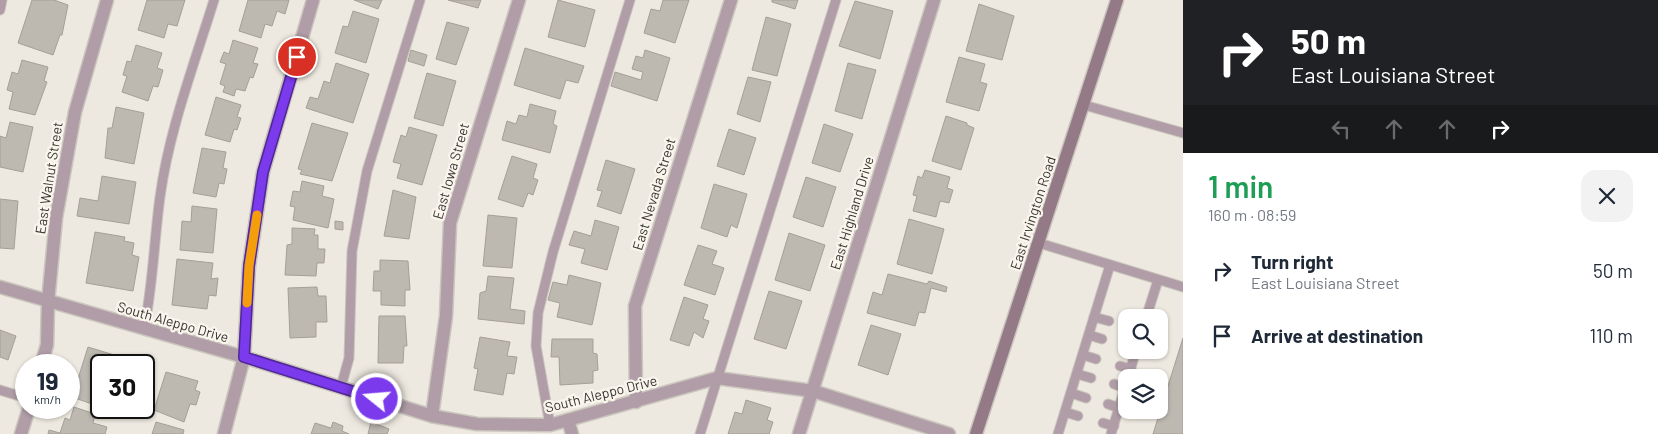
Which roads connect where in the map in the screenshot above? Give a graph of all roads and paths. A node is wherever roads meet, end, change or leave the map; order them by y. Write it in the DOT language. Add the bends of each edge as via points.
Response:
graph roads {
  1 [pos="2,0"];
  2 [pos="107,0"];
  3 [pos="214,0"];
  4 [pos="313,0"];
  5 [pos="420,0"];
  6 [pos="519,0"];
  7 [pos="630,0"];
  8 [pos="731,0"];
  9 [pos="836,0"];
  10 [pos="934,0"];
  11 [pos="1117,0"];
  12 [pos="0,10"];
  13 [pos="1084,105"];
  14 [pos="1183,133"];
  15 [pos="1039,243"];
  16 [pos="1110,265"];
  17 [pos="1158,280"];
  18 [pos="0,287"];
  19 [pos="1183,288"];
  20 [pos="48,302"];
  21 [pos="1149,309"];
  22 [pos="1094,316"];
  23 [pos="1109,321"];
  24 [pos="144,329"];
  25 [pos="1089,335"];
  26 [pos="1102,340"];
  27 [pos="44,354"];
  28 [pos="1082,355"];
  29 [pos="244,357"];
  30 [pos="1096,359"];
  31 [pos="1120,366"];
  32 [pos="1124,369"];
  33 [pos="1077,374"];
  34 [pos="717,378"];
  35 [pos="1091,378"];
  36 [pos="1114,384"];
  37 [pos="1118,385"];
  38 [pos="341,387"];
  39 [pos="0,390"];
  40 [pos="812,391"];
  41 [pos="1071,393"];
  42 [pos="15,395"];
  43 [pos="1086,398"];
  44 [pos="636,402"];
  45 [pos="1108,404"];
  46 [pos="1118,408"];
  47 [pos="1118,411"];
  48 [pos="1065,412"];
  49 [pos="432,416"];
  50 [pos="1078,416"];
  51 [pos="25,419"];
  52 [pos="568,420"];
  53 [pos="1103,423"];
  54 [pos="550,425"];
  55 [pos="1112,430"];
  56 [pos="1061,433"];
  57 [pos="21,434"];
  58 [pos="224,434"];
  59 [pos="572,434"];
  60 [pos="700,434"];
  61 [pos="800,434"];
  62 [pos="949,434"];
  63 [pos="976,434"];
  1 -- 12 [label="lane"];
  2 -- 20 [label="street, East Walnut Street" via="75,112 56,218"];
  3 -- 24 [label="lane" via="177,122 160,196 151,296"];
  4 -- 29 [label="street" via="263,172 249,266"];
  5 -- 38 [label="lane" via="366,171 352,251 348,358"];
  6 -- 49 [label="street, East Iowa Street" via="450,222 446,316"];
  7 -- 54 [label="lane" via="553,252 538,313 536,346"];
  8 -- 44 [label="street, East Nevada Street" via="635,306"];
  9 -- 34 [label="lane"];
  10 -- 40 [label="street, East Highland Drive"];
  11 -- 13 [label="main road, East Irvington Road"];
  13 -- 14 [label="lane"];
  13 -- 15 [label="main road, East Irvington Road"];
  15 -- 16 [label="lane"];
  15 -- 63 [label="main road, East Irvington Road"];
  16 -- 17 [label="lane"];
  16 -- 22 [label="lane"];
  17 -- 19 [label="lane"];
  17 -- 21 [label="lane"];
  18 -- 20 [label="street, South Aleppo Drive"];
  20 -- 24 [label="street, South Aleppo Drive"];
  20 -- 27 [label="street, East Walnut Street"];
  22 -- 23 [label="lane"];
  22 -- 25 [label="lane"];
  24 -- 29 [label="street, South Aleppo Drive"];
  25 -- 26 [label="lane"];
  25 -- 28 [label="lane"];
  28 -- 30 [label="lane"];
  28 -- 33 [label="lane"];
  29 -- 38 [label="street, South Aleppo Drive"];
  29 -- 58 [label="street"];
  31 -- 32 [label="lane"];
  33 -- 35 [label="lane"];
  33 -- 41 [label="lane"];
  34 -- 40 [label="street, South Aleppo Drive"];
  34 -- 44 [label="street, South Aleppo Drive"];
  34 -- 60 [label="lane"];
  36 -- 37 [label="lane"];
  38 -- 49 [label="street, South Aleppo Drive"];
  39 -- 42 [label="lane"];
  40 -- 61 [label="street, East Highland Drive"];
  40 -- 62 [label="street, South Aleppo Drive"];
  41 -- 43 [label="lane"];
  41 -- 48 [label="lane"];
  44 -- 52 [label="street, South Aleppo Drive"];
  45 -- 46 [label="lane"];
  47 -- 55 [label="lane"];
  48 -- 50 [label="lane"];
  48 -- 56 [label="lane"];
  49 -- 54 [label="street, South Aleppo Drive" via="477,424"];
  51 -- 57 [label="street"];
  52 -- 54 [label="street, South Aleppo Drive"];
  52 -- 59 [label="street"];
  53 -- 55 [label="lane"];
}
